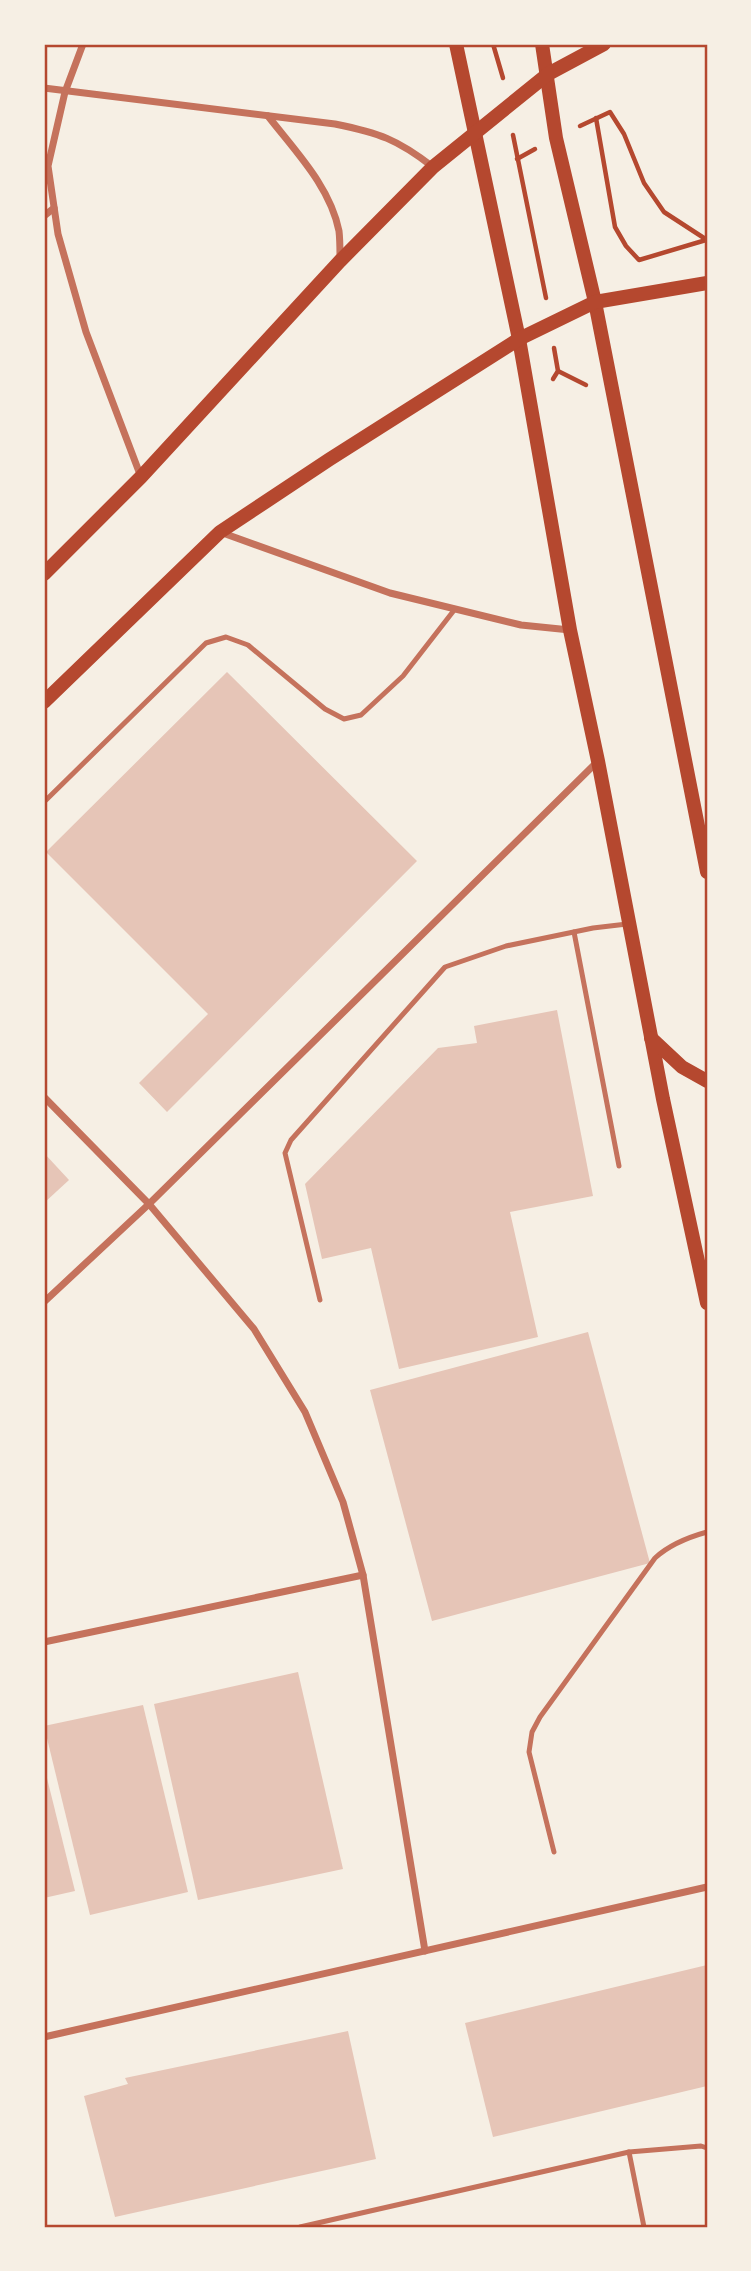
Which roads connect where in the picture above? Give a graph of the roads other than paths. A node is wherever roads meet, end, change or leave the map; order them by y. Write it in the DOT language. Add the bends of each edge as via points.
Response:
graph roads {
  1 [pos="83,44"];
  2 [pos="456,44"];
  3 [pos="542,44"];
  4 [pos="604,44"];
  5 [pos="548,75"];
  6 [pos="44,88"];
  7 [pos="65,92"];
  8 [pos="268,116"];
  9 [pos="476,134"];
  10 [pos="432,167"];
  11 [pos="54,208"];
  12 [pos="44,216"];
  13 [pos="340,261"];
  14 [pos="707,283"];
  15 [pos="595,302"];
  16 [pos="519,339"];
  17 [pos="141,477"];
  18 [pos="219,532"];
  19 [pos="44,574"];
  20 [pos="455,609"];
  21 [pos="570,630"];
  22 [pos="44,702"];
  23 [pos="598,761"];
  24 [pos="44,802"];
  25 [pos="707,872"];
  26 [pos="630,924"];
  27 [pos="574,932"];
  28 [pos="652,1038"];
  29 [pos="707,1081"];
  30 [pos="44,1097"];
  31 [pos="619,1166"];
  32 [pos="149,1204"];
  33 [pos="320,1300"];
  34 [pos="44,1302"];
  35 [pos="707,1303"];
  36 [pos="707,1532"];
  37 [pos="363,1575"];
  38 [pos="44,1642"];
  39 [pos="554,1852"];
  40 [pos="707,1887"];
  41 [pos="425,1951"];
  42 [pos="44,2037"];
  43 [pos="707,2148"];
  44 [pos="629,2152"];
  45 [pos="300,2227"];
  46 [pos="644,2227"];
  1 -- 7 [label="street"];
  2 -- 9 [label="main road"];
  3 -- 5 [label="main road"];
  4 -- 5 [label="main road"];
  5 -- 9 [label="main road"];
  5 -- 15 [label="main road" via="556,138"];
  6 -- 7 [label="street"];
  7 -- 8 [label="street"];
  7 -- 11 [label="street" via="48,166"];
  8 -- 10 [label="street" via="375,133 407,147"];
  8 -- 13 [label="street" via="320,184 339,233"];
  9 -- 10 [label="main road"];
  9 -- 16 [label="main road"];
  10 -- 13 [label="main road"];
  11 -- 12 [label="street"];
  11 -- 17 [label="street" via="86,332"];
  13 -- 17 [label="main road"];
  14 -- 15 [label="main road"];
  15 -- 16 [label="main road"];
  15 -- 25 [label="main road"];
  16 -- 18 [label="main road"];
  16 -- 21 [label="main road"];
  17 -- 19 [label="main road"];
  18 -- 20 [label="street" via="390,593"];
  18 -- 22 [label="main road"];
  20 -- 21 [label="street" via="521,625"];
  20 -- 24 [label="lane" via="403,676 361,715 344,719 325,709 248,645 226,637 206,643"];
  21 -- 23 [label="main road"];
  23 -- 26 [label="main road"];
  23 -- 32 [label="street"];
  26 -- 27 [label="lane"];
  26 -- 28 [label="main road"];
  27 -- 31 [label="lane"];
  27 -- 33 [label="lane" via="506,946 445,967 291,1140 285,1153"];
  28 -- 29 [label="main road" via="682,1067"];
  28 -- 35 [label="main road"];
  30 -- 32 [label="street"];
  32 -- 34 [label="street"];
  32 -- 37 [label="street" via="254,1329 305,1412 343,1502"];
  36 -- 39 [label="lane" via="655,1558 532,1732 529,1752"];
  37 -- 38 [label="street"];
  37 -- 41 [label="street"];
  40 -- 41 [label="street"];
  41 -- 42 [label="street"];
  43 -- 44 [label="lane"];
  44 -- 45 [label="lane"];
  44 -- 46 [label="lane"];
}
